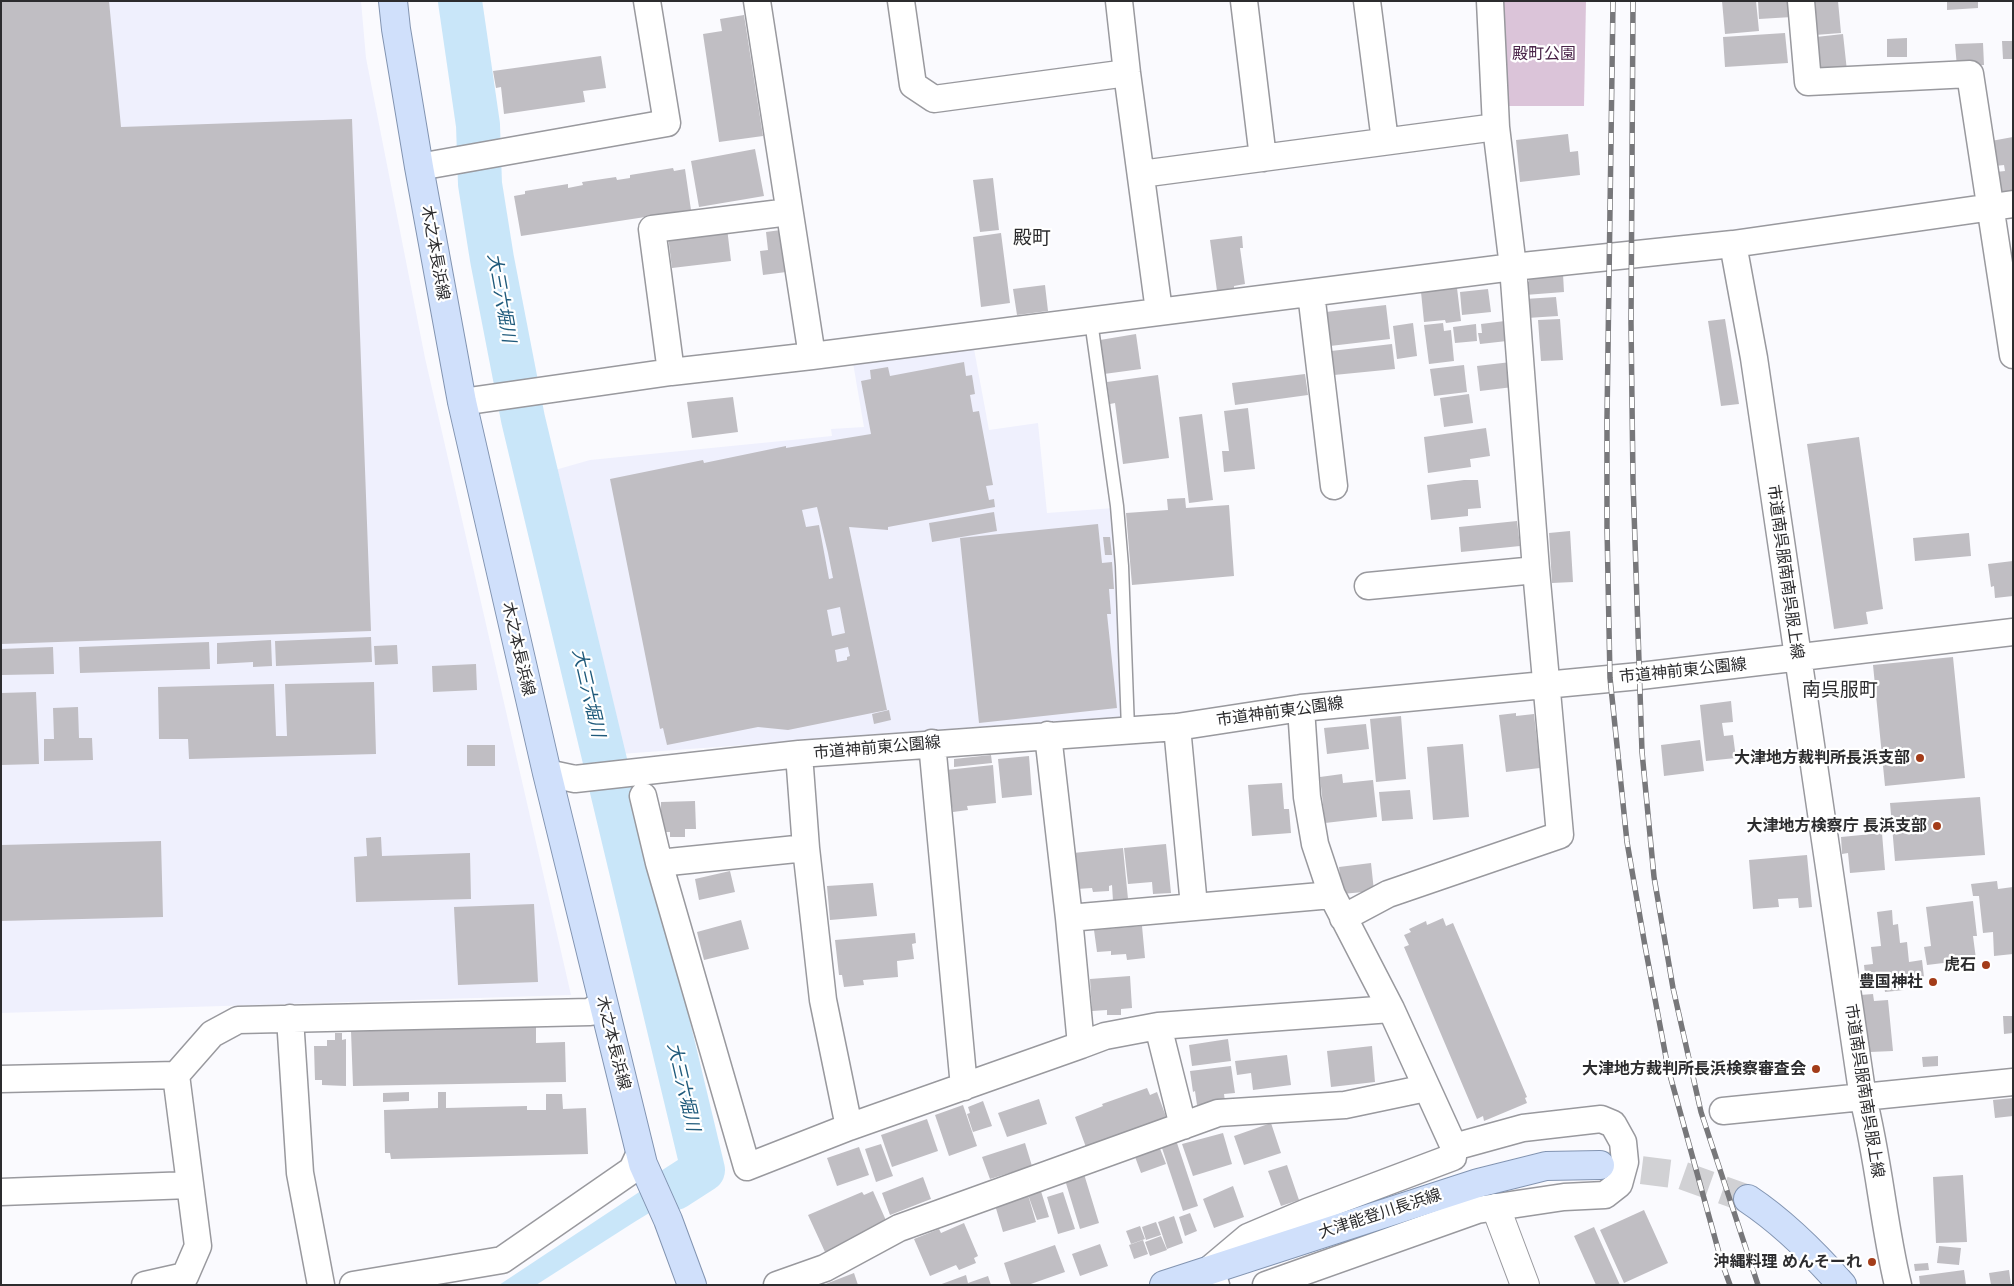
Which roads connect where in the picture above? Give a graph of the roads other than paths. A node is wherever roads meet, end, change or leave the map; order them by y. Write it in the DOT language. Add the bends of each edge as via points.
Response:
graph roads {
  1 [pos="393,1"];
  2 [pos="647,1"];
  3 [pos="757,1"];
  4 [pos="901,1"];
  5 [pos="1118,1"];
  6 [pos="1244,1"];
  7 [pos="1367,1"];
  8 [pos="1490,1"];
  9 [pos="1801,1"];
  10 [pos="1126,74"];
  11 [pos="1496,127"];
  12 [pos="1385,141"];
  13 [pos="1263,158"];
  14 [pos="419,167"];
  15 [pos="1141,174"];
  16 [pos="2002,206"];
  17 [pos="789,212"];
  18 [pos="1733,244"];
  19 [pos="1514,267"];
  20 [pos="1311,293"];
  21 [pos="1159,311"];
  22 [pos="1091,321"];
  23 [pos="2013,355"];
  24 [pos="812,356"];
  25 [pos="671,372"];
  26 [pos="462,402"];
  27 [pos="1334,486"];
  28 [pos="1536,570"];
  29 [pos="1368,586"];
  30 [pos="2013,632"];
  31 [pos="1798,658"];
  32 [pos="1546,684"];
  33 [pos="1301,708"];
  34 [pos="1177,727"];
  35 [pos="1128,729"];
  36 [pos="1048,735"];
  37 [pos="932,743"];
  38 [pos="799,754"];
  39 [pos="547,773"];
  40 [pos="643,796"];
  41 [pos="806,848"];
  42 [pos="659,864"];
  43 [pos="1194,906"];
  44 [pos="1337,907"];
  45 [pos="1069,918"];
  46 [pos="603,1003"];
  47 [pos="1391,1009"];
  48 [pos="290,1018"];
  49 [pos="1158,1026"];
  50 [pos="1081,1045"];
  51 [pos="176,1075"];
  52 [pos="1,1079"];
  53 [pos="2013,1082"];
  54 [pos="964,1087"];
  55 [pos="1426,1088"];
  56 [pos="1863,1098"];
  57 [pos="1723,1111"];
  58 [pos="1183,1126"];
  59 [pos="849,1127"];
  60 [pos="1454,1147"];
  61 [pos="642,1158"];
  62 [pos="1600,1165"];
  63 [pos="190,1185"];
  64 [pos="1,1192"];
  65 [pos="1748,1199"];
  66 [pos="1496,1208"];
  67 [pos="1213,1277"];
  68 [pos="145,1285"];
  69 [pos="321,1285"];
  70 [pos="354,1285"];
  71 [pos="692,1285"];
  72 [pos="777,1285"];
  73 [pos="1164,1285"];
  74 [pos="1266,1285"];
  75 [pos="1525,1285"];
  76 [pos="1842,1285"];
  77 [pos="1898,1285"];
  1 -- 14 [label="main road, 木之本長浜線"];
  2 -- 14 [label="street" via="667,123"];
  3 -- 17 [label="street"];
  4 -- 10 [label="street" via="913,85 934,99"];
  5 -- 10 [label="street"];
  6 -- 13 [label="street"];
  7 -- 12 [label="street"];
  8 -- 11 [label="street"];
  9 -- 16 [label="street" via="1808,82 1970,74"];
  10 -- 15 [label="street"];
  11 -- 12 [label="street"];
  11 -- 19 [label="street"];
  12 -- 13 [label="street"];
  13 -- 15 [label="street"];
  14 -- 26 [label="main road, 木之本長浜線"];
  15 -- 21 [label="street"];
  16 -- 18 [label="street"];
  16 -- 23 [label="street"];
  17 -- 24 [label="street"];
  17 -- 25 [label="street" via="652,229"];
  18 -- 19 [label="street"];
  18 -- 31 [label="street, 市道南呉服南南呉服上線" via="1754,358"];
  19 -- 20 [label="street"];
  19 -- 28 [label="street"];
  20 -- 21 [label="street"];
  20 -- 27 [label="street"];
  21 -- 22 [label="street"];
  22 -- 24 [label="street"];
  22 -- 35 [label="lane" via="1120,546"];
  24 -- 25 [label="street"];
  25 -- 26 [label="street"];
  26 -- 39 [label="main road, 木之本長浜線"];
  28 -- 29 [label="street"];
  28 -- 32 [label="street"];
  30 -- 31 [label="street, 市道神前東公園線"];
  31 -- 32 [label="street, 市道神前東公園線"];
  31 -- 56 [label="street, 市道南呉服南南呉服上線"];
  32 -- 33 [label="street, 市道神前東公園線"];
  32 -- 44 [label="street" via="1560,835 1388,894"];
  33 -- 34 [label="street, 市道神前東公園線"];
  33 -- 44 [label="street" via="1307,798 1315,844"];
  34 -- 35 [label="street, 市道神前東公園線"];
  34 -- 43 [label="street"];
  35 -- 36 [label="street, 市道神前東公園線"];
  36 -- 37 [label="street, 市道神前東公園線"];
  36 -- 45 [label="street"];
  37 -- 38 [label="street, 市道神前東公園線"];
  37 -- 54 [label="street"];
  38 -- 39 [label="street, 市道神前東公園線" via="592,777 575,778"];
  38 -- 41 [label="street"];
  39 -- 46 [label="main road, 木之本長浜線"];
  40 -- 42 [label="street"];
  41 -- 42 [label="street"];
  41 -- 59 [label="street" via="823,1000"];
  42 -- 59 [label="street" via="747,1167"];
  43 -- 44 [label="street"];
  43 -- 45 [label="street"];
  44 -- 47 [label="street"];
  45 -- 50 [label="street"];
  46 -- 48 [label="street" via="590,1012"];
  46 -- 61 [label="main road, 木之本長浜線"];
  47 -- 49 [label="street"];
  47 -- 55 [label="street"];
  48 -- 51 [label="street" via="238,1020 212,1034"];
  48 -- 69 [label="street" via="300,1173"];
  49 -- 50 [label="street" via="1105,1036"];
  49 -- 58 [label="street"];
  50 -- 54 [label="street"];
  51 -- 52 [label="street"];
  51 -- 63 [label="street"];
  53 -- 56 [label="street"];
  54 -- 59 [label="street"];
  55 -- 58 [label="street" via="1345,1105 1218,1114"];
  55 -- 60 [label="street"];
  56 -- 57 [label="street"];
  56 -- 77 [label="street, 市道南呉服南南呉服上線"];
  58 -- 72 [label="street" via="899,1228 825,1268"];
  60 -- 66 [label="street" via="1523,1128 1601,1119 1613,1124 1623,1142 1625,1162 1619,1184 1605,1195 1564,1197"];
  60 -- 67 [label="street" via="1452,1158 1248,1237"];
  61 -- 70 [label="street" via="632,1170 502,1260"];
  61 -- 71 [label="main road, 木之本長浜線"];
  62 -- 67 [label="main road, 大津能登川長浜線" via="1546,1166 1478,1183"];
  63 -- 64 [label="street"];
  63 -- 68 [label="street" via="198,1246 184,1276"];
  65 -- 76 [label="main road" via="1773,1215 1803,1242"];
  66 -- 74 [label="street" via="1477,1210"];
  66 -- 75 [label="street"];
  67 -- 73 [label="main road, 大津能登川長浜線"];
}
